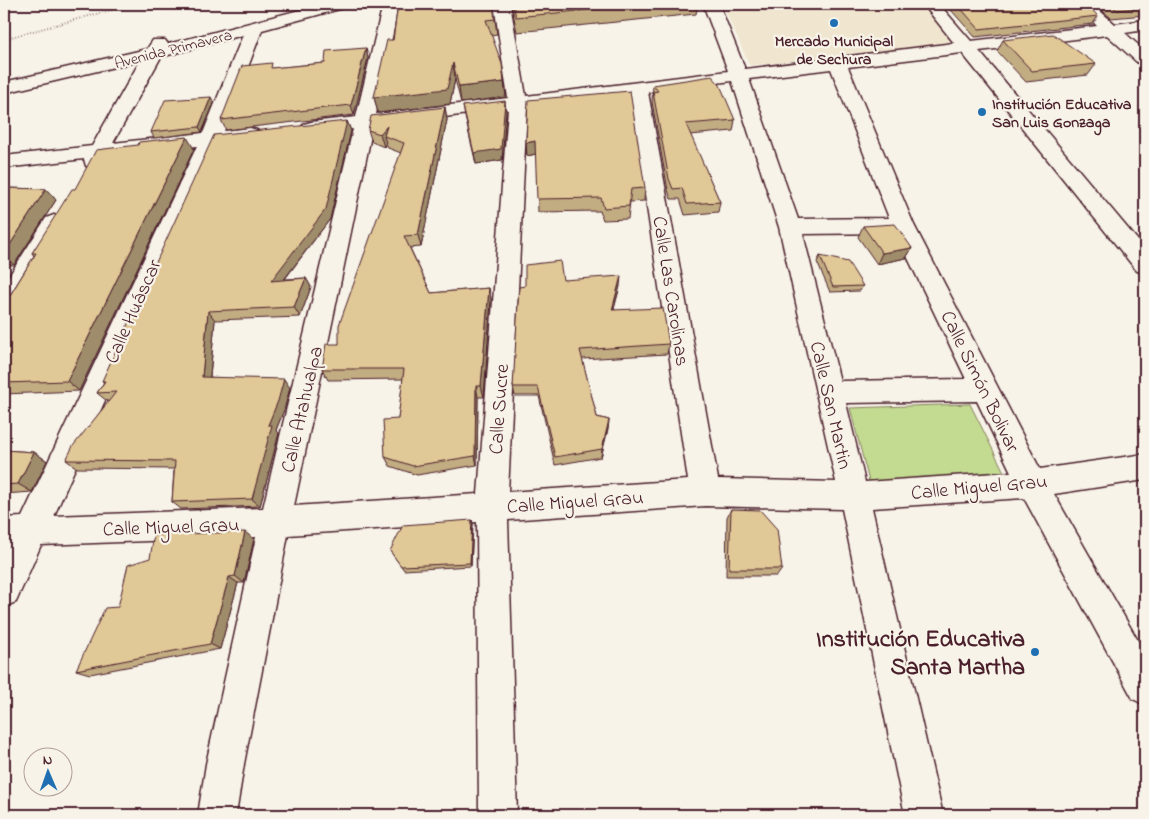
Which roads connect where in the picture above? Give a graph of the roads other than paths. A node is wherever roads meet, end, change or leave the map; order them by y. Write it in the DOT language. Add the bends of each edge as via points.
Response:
graph roads {
  1 [pos="288,4"];
  2 [pos="341,4"];
  3 [pos="391,4"];
  4 [pos="502,4"];
  5 [pos="711,4"];
  6 [pos="931,4"];
  7 [pos="1083,4"];
  8 [pos="1145,25"];
  9 [pos="254,28"];
  10 [pos="1111,30"];
  11 [pos="164,36"];
  12 [pos="967,48"];
  13 [pos="154,53"];
  14 [pos="1145,60"];
  15 [pos="838,64"];
  16 [pos="4,74"];
  17 [pos="739,76"];
  18 [pos="4,87"];
  19 [pos="638,89"];
  20 [pos="518,104"];
  21 [pos="366,122"];
  22 [pos="289,130"];
  23 [pos="269,132"];
  24 [pos="211,138"];
  25 [pos="100,150"];
  26 [pos="4,162"];
  27 [pos="80,182"];
  28 [pos="64,207"];
  29 [pos="903,225"];
  30 [pos="790,227"];
  31 [pos="1145,265"];
  32 [pos="4,304"];
  33 [pos="985,390"];
  34 [pos="829,392"];
  35 [pos="1145,467"];
  36 [pos="1032,484"];
  37 [pos="705,492"];
  38 [pos="854,496"];
  39 [pos="492,506"];
  40 [pos="276,522"];
  41 [pos="18,532"];
  42 [pos="4,591"];
  43 [pos="1145,687"];
  44 [pos="217,815"];
  45 [pos="498,815"];
  46 [pos="924,815"];
  1 -- 11 [label="street, Avenida Primavera"];
  2 -- 9 [label="street, Avenida Primavera"];
  3 -- 21 [label="street, Calle Atahualpa"];
  4 -- 20 [label="street, Calle Sucre"];
  5 -- 17 [label="street, Calle San Martin"];
  6 -- 12 [label="street"];
  7 -- 10 [label="street"];
  8 -- 10 [label="street"];
  9 -- 13 [label="street, Avenida Primavera"];
  9 -- 24 [label="street, Calle Huáscar"];
  10 -- 12 [label="street"];
  10 -- 14 [label="street"];
  11 -- 13 [label="street"];
  11 -- 16 [label="street, Avenida Primavera"];
  12 -- 15 [label="street"];
  12 -- 31 [label="street"];
  13 -- 18 [label="street, Avenida Primavera"];
  13 -- 25 [label="street"];
  15 -- 17 [label="street"];
  15 -- 29 [label="street, Calle Simón Bolivar"];
  17 -- 19 [label="street"];
  17 -- 30 [label="street, Calle San Martin"];
  19 -- 20 [label="street"];
  19 -- 37 [label="street, Calle Las Carolinas"];
  20 -- 21 [label="street"];
  20 -- 39 [label="street, Calle Sucre"];
  21 -- 22 [label="street"];
  21 -- 40 [label="street, Calle Atahualpa"];
  23 -- 24 [label="street"];
  24 -- 25 [label="street"];
  24 -- 41 [label="street, Calle Huáscar"];
  25 -- 26 [label="street"];
  25 -- 27 [label="street"];
  28 -- 32 [label="street"];
  29 -- 30 [label="street"];
  29 -- 33 [label="street, Calle Simón Bolivar"];
  30 -- 34 [label="street, Calle San Martin"];
  33 -- 34 [label="street"];
  33 -- 36 [label="street, Calle Simón Bolivar"];
  34 -- 38 [label="street, Calle San Martin"];
  35 -- 36 [label="street, Calle Miguel Grau"];
  36 -- 38 [label="street, Calle Miguel Grau"];
  36 -- 43 [label="street, Calle Simón Bolivar"];
  37 -- 38 [label="street, Calle Miguel Grau"];
  37 -- 39 [label="street, Calle Miguel Grau"];
  38 -- 46 [label="street, Calle San Martin"];
  39 -- 40 [label="street, Calle Miguel Grau"];
  39 -- 45 [label="street, Calle Sucre"];
  40 -- 41 [label="street, Calle Miguel Grau"];
  40 -- 44 [label="street, Calle Atahualpa"];
  41 -- 42 [label="street, Calle Huáscar"];
}
